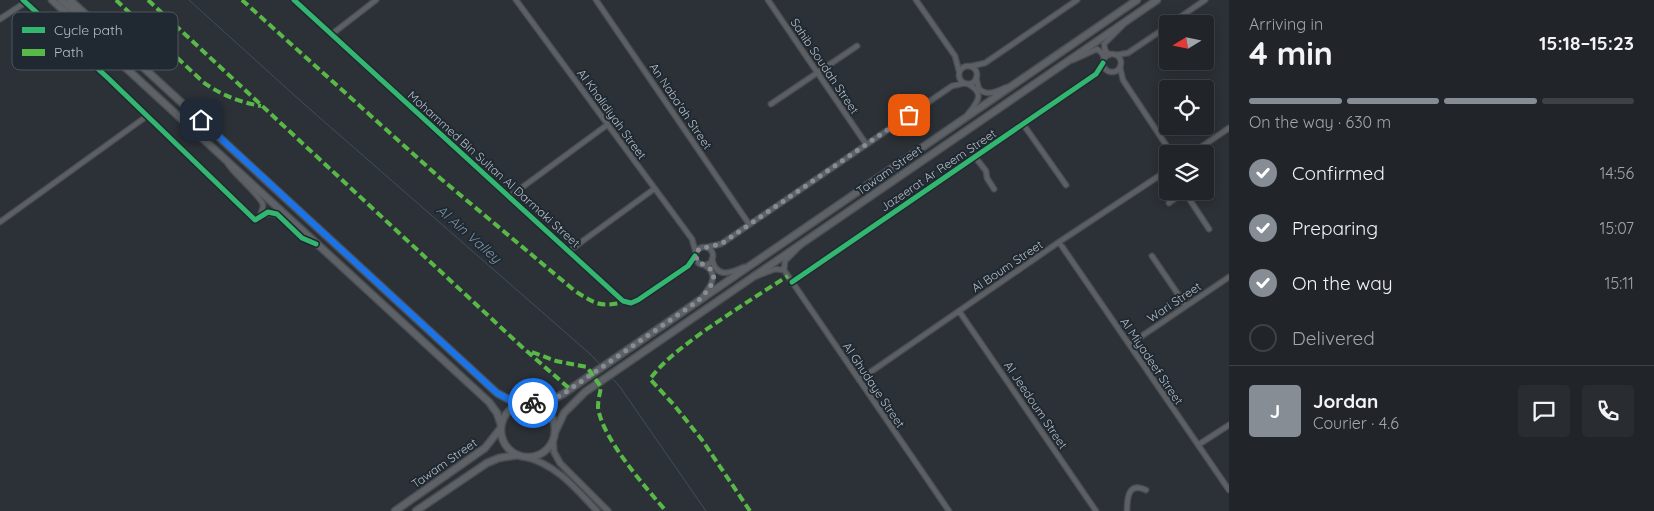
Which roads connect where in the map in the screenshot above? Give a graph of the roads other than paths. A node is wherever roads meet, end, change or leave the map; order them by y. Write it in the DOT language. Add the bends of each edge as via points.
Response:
graph roads {
  1 [pos="52,0"];
  2 [pos="61,0"];
  3 [pos="70,0"];
  4 [pos="294,0"];
  5 [pos="516,0"];
  6 [pos="596,0"];
  7 [pos="768,0"];
  8 [pos="916,0"];
  9 [pos="1077,0"];
  10 [pos="1137,0"];
  11 [pos="1157,0"];
  12 [pos="1205,0"];
  13 [pos="24,1"];
  14 [pos="373,1"];
  15 [pos="36,12"];
  16 [pos="65,12"];
  17 [pos="75,12"];
  18 [pos="83,12"];
  19 [pos="1183,15"];
  20 [pos="0,19"];
  21 [pos="1127,21"];
  22 [pos="1159,32"];
  23 [pos="332,34"];
  24 [pos="857,46"];
  25 [pos="1128,52"];
  26 [pos="1110,55"];
  27 [pos="1116,55"];
  28 [pos="955,56"];
  29 [pos="1104,60"];
  30 [pos="1067,62"];
  31 [pos="985,63"];
  32 [pos="1121,65"];
  33 [pos="970,66"];
  34 [pos="98,70"];
  35 [pos="128,70"];
  36 [pos="146,70"];
  37 [pos="959,72"];
  38 [pos="1109,72"];
  39 [pos="817,73"];
  40 [pos="1096,74"];
  41 [pos="976,77"];
  42 [pos="1123,80"];
  43 [pos="1017,82"];
  44 [pos="966,83"];
  45 [pos="952,86"];
  46 [pos="770,104"];
  47 [pos="147,116"];
  48 [pos="964,118"];
  49 [pos="1023,124"];
  50 [pos="607,125"];
  51 [pos="1229,128"];
  52 [pos="866,144"];
  53 [pos="1166,145"];
  54 [pos="1204,145"];
  55 [pos="975,157"];
  56 [pos="226,161"];
  57 [pos="1159,176"];
  58 [pos="1066,185"];
  59 [pos="654,189"];
  60 [pos="994,189"];
  61 [pos="509,197"];
  62 [pos="1173,200"];
  63 [pos="1190,200"];
  64 [pos="1169,203"];
  65 [pos="260,216"];
  66 [pos="0,222"];
  67 [pos="750,224"];
  68 [pos="1210,229"];
  69 [pos="692,239"];
  70 [pos="1059,242"];
  71 [pos="316,244"];
  72 [pos="721,244"];
  73 [pos="801,245"];
  74 [pos="705,247"];
  75 [pos="569,251"];
  76 [pos="696,254"];
  77 [pos="1152,256"];
  78 [pos="713,258"];
  79 [pos="752,263"];
  80 [pos="702,264"];
  81 [pos="688,266"];
  82 [pos="784,270"];
  83 [pos="753,277"];
  84 [pos="1229,277"];
  85 [pos="792,282"];
  86 [pos="698,301"];
  87 [pos="1186,306"];
  88 [pos="959,311"];
  89 [pos="1130,344"];
  90 [pos="859,380"];
  91 [pos="525,403"];
  92 [pos="534,404"];
  93 [pos="1229,424"];
  94 [pos="501,427"];
  95 [pos="554,436"];
  96 [pos="1198,446"];
  97 [pos="522,456"];
  98 [pos="1146,490"];
  99 [pos="1229,490"];
  100 [pos="395,511"];
  101 [pos="416,511"];
  102 [pos="597,511"];
  103 [pos="608,511"];
  104 [pos="949,511"];
  105 [pos="1096,511"];
  106 [pos="1127,511"];
  1 -- 16 [label="main road"];
  2 -- 17 [label="main road"];
  3 -- 18 [label="main road"];
  4 -- 23 [label="street, Mohammed Bin Sultan Al Darmaki Street"];
  5 -- 50 [label="street, Al Khalidiyah Street"];
  6 -- 67 [label="street, An Naba'ah Street"];
  7 -- 39 [label="street, Sahib Soudah Street"];
  8 -- 28 [label="street"];
  9 -- 31 [label="street"];
  10 -- 43 [label="main road, Tawam Street"];
  11 -- 21 [label="main road, Tawam Street"];
  12 -- 19 [label="street"];
  13 -- 15 [label="street"];
  13 -- 20 [label="street"];
  14 -- 23 [label="street"];
  21 -- 26 [label="street" via="1104,44"];
  21 -- 30 [label="main road, Tawam Street"];
  22 -- 25 [label="street"];
  23 -- 61 [label="street, Mohammed Bin Sultan Al Darmaki Street"];
  24 -- 39 [label="street"];
  25 -- 27 [label="street"];
  25 -- 32 [label="street"];
  26 -- 27 [label="street"];
  26 -- 29 [label="street"];
  27 -- 32 [label="street"];
  28 -- 33 [label="street"];
  28 -- 37 [label="street"];
  29 -- 30 [label="street" via="1102,52 1097,50"];
  29 -- 38 [label="street" via="1104,68"];
  29 -- 40 [label="street, Jazeerat Ar Reem Street"];
  30 -- 73 [label="main road, Tawam Street"];
  31 -- 33 [label="street"];
  31 -- 41 [label="street"];
  32 -- 38 [label="street" via="1117,71"];
  32 -- 42 [label="street"];
  33 -- 37 [label="street"];
  33 -- 41 [label="street" via="976,70"];
  34 -- 47 [label="street"];
  35 -- 56 [label="main road"];
  36 -- 91 [label="main road" via="497,393"];
  37 -- 44 [label="street" via="961,80"];
  37 -- 45 [label="street"];
  38 -- 40 [label="street, Jazeerat Ar Reem Street"];
  38 -- 42 [label="street"];
  39 -- 46 [label="street"];
  39 -- 52 [label="street, Sahib Soudah Street"];
  40 -- 49 [label="street, Jazeerat Ar Reem Street"];
  41 -- 43 [label="street" via="979,89 989,93"];
  41 -- 44 [label="street" via="973,82"];
  42 -- 53 [label="street"];
  43 -- 48 [label="main road, Tawam Street"];
  44 -- 45 [label="street"];
  44 -- 48 [label="street" via="975,89 978,98"];
  45 -- 52 [label="street"];
  47 -- 65 [label="street" via="255,220"];
  47 -- 66 [label="street"];
  48 -- 79 [label="main road, Tawam Street"];
  49 -- 55 [label="street, Jazeerat Ar Reem Street"];
  49 -- 58 [label="street"];
  50 -- 59 [label="street, Al Khalidiyah Street"];
  50 -- 61 [label="street"];
  51 -- 54 [label="street"];
  52 -- 67 [label="street"];
  55 -- 60 [label="street"];
  55 -- 85 [label="street, Jazeerat Ar Reem Street"];
  56 -- 65 [label="street" via="261,199 263,208"];
  56 -- 71 [label="main road"];
  57 -- 70 [label="street, Al Boum Street"];
  59 -- 69 [label="street, Al Khalidiyah Street"];
  59 -- 75 [label="street"];
  61 -- 75 [label="street, Mohammed Bin Sultan Al Darmaki Street"];
  62 -- 64 [label="street"];
  63 -- 68 [label="street"];
  65 -- 71 [label="street" via="268,212 277,214 302,238"];
  67 -- 72 [label="street"];
  69 -- 74 [label="street, Al Khalidiyah Street"];
  69 -- 76 [label="street, Al Khalidiyah Street"];
  70 -- 88 [label="street, Al Boum Street"];
  70 -- 89 [label="street, Al Miyadeef Street"];
  71 -- 94 [label="main road" via="489,402"];
  72 -- 74 [label="street"];
  72 -- 78 [label="street"];
  73 -- 82 [label="street" via="785,261"];
  73 -- 83 [label="main road, Tawam Street"];
  74 -- 76 [label="street"];
  74 -- 78 [label="street" via="712,252"];
  75 -- 81 [label="street, Mohammed Bin Sultan Al Darmaki Street" via="628,303 638,300"];
  76 -- 80 [label="street" via="697,261"];
  76 -- 81 [label="street, Mohammed Bin Sultan Al Darmaki Street"];
  77 -- 87 [label="street"];
  78 -- 79 [label="street" via="717,269 723,273"];
  78 -- 80 [label="street" via="708,264"];
  79 -- 86 [label="main road, Tawam Street"];
  80 -- 81 [label="street, Mohammed Bin Sultan Al Darmaki Street"];
  80 -- 86 [label="street" via="712,272 713,282"];
  82 -- 83 [label="street" via="775,269"];
  82 -- 85 [label="street, Al Ghudaye Street"];
  83 -- 95 [label="main road, Tawam Street" via="585,392 564,413"];
  84 -- 87 [label="street, Wari Street"];
  85 -- 90 [label="street, Al Ghudaye Street"];
  86 -- 92 [label="main road, Tawam Street" via="557,398"];
  87 -- 89 [label="street, Wari Street"];
  88 -- 90 [label="street, Al Boum Street"];
  88 -- 105 [label="street, Al Jeedoum Street"];
  89 -- 96 [label="street, Al Miyadeef Street"];
  90 -- 104 [label="street, Al Ghudaye Street"];
  91 -- 92 [label="main road"];
  91 -- 94 [label="main road" via="510,410"];
  92 -- 95 [label="main road" via="552,417"];
  93 -- 96 [label="street"];
  94 -- 97 [label="main road" via="507,447"];
  94 -- 100 [label="main road, Tawam Street" via="485,448"];
  95 -- 97 [label="main road" via="545,451"];
  95 -- 103 [label="street" via="554,452 560,462"];
  96 -- 99 [label="street, Al Miyadeef Street"];
  97 -- 101 [label="main road, Tawam Street" via="505,456 487,463"];
  97 -- 102 [label="street" via="556,470"];
  98 -- 106 [label="street" via="1138,487 1131,490 1127,497"];
}
